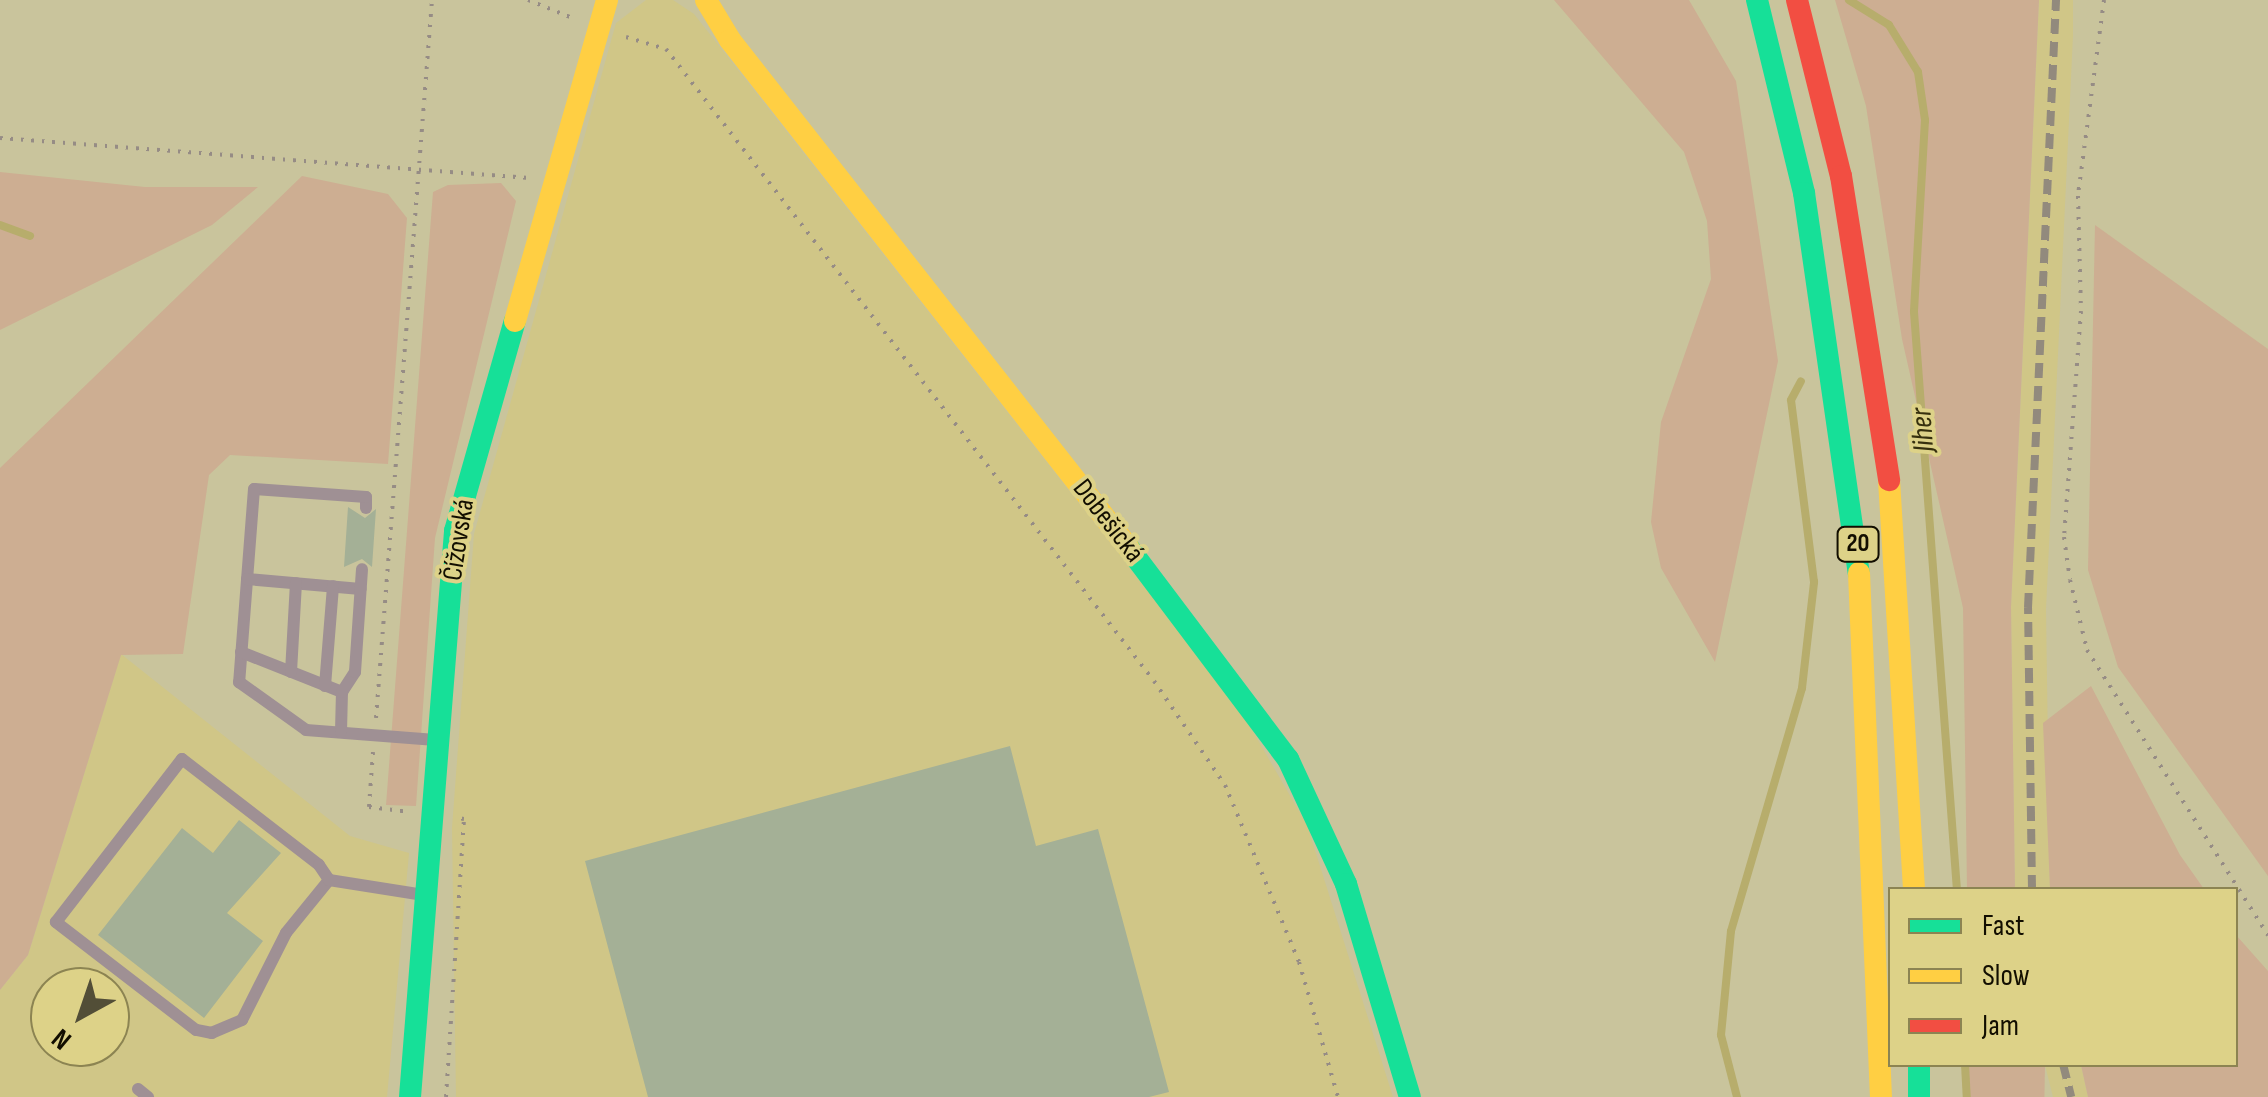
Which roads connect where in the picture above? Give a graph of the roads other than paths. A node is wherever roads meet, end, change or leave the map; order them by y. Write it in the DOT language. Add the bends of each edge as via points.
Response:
graph roads {
  1 [pos="607,0"];
  2 [pos="706,0"];
  3 [pos="1756,0"];
  4 [pos="1797,0"];
  5 [pos="366,508"];
  6 [pos="362,569"];
  7 [pos="247,579"];
  8 [pos="296,583"];
  9 [pos="333,586"];
  10 [pos="361,589"];
  11 [pos="241,652"];
  12 [pos="290,672"];
  13 [pos="325,686"];
  14 [pos="342,692"];
  15 [pos="341,732"];
  16 [pos="438,740"];
  17 [pos="329,880"];
  18 [pos="1914,887"];
  19 [pos="426,895"];
  20 [pos="1918,1067"];
  21 [pos="410,1097"];
  22 [pos="1410,1097"];
  23 [pos="1881,1097"];
  24 [pos="1920,1097"];
  1 -- 16 [label="main road, Čížovská" via="455,531"];
  2 -- 22 [label="main road, Dobešická" via="730,40 1288,759 1352,901"];
  3 -- 23 [label="main road, 20" via="1804,194 1858,540"];
  4 -- 18 [label="main road, 20" via="1840,176 1874,359 1898,556"];
  5 -- 7 [label="lane" via="366,497 254,489"];
  6 -- 10 [label="lane"];
  7 -- 8 [label="lane"];
  7 -- 11 [label="lane"];
  8 -- 9 [label="lane"];
  8 -- 12 [label="lane"];
  9 -- 10 [label="lane"];
  9 -- 13 [label="lane"];
  10 -- 14 [label="lane" via="356,672"];
  11 -- 12 [label="lane"];
  11 -- 15 [label="lane" via="239,682 274,711 306,730"];
  12 -- 13 [label="lane"];
  13 -- 14 [label="lane"];
  14 -- 15 [label="lane"];
  15 -- 16 [label="lane"];
  16 -- 19 [label="main road, Čížovská"];
  17 -- 17 [label="lane" via="286,933 242,1020 212,1034 196,1030 56,922 182,759 319,865"];
  17 -- 19 [label="lane"];
  19 -- 21 [label="main road, Čížovská"];
  20 -- 24 [label="main road"];
}
